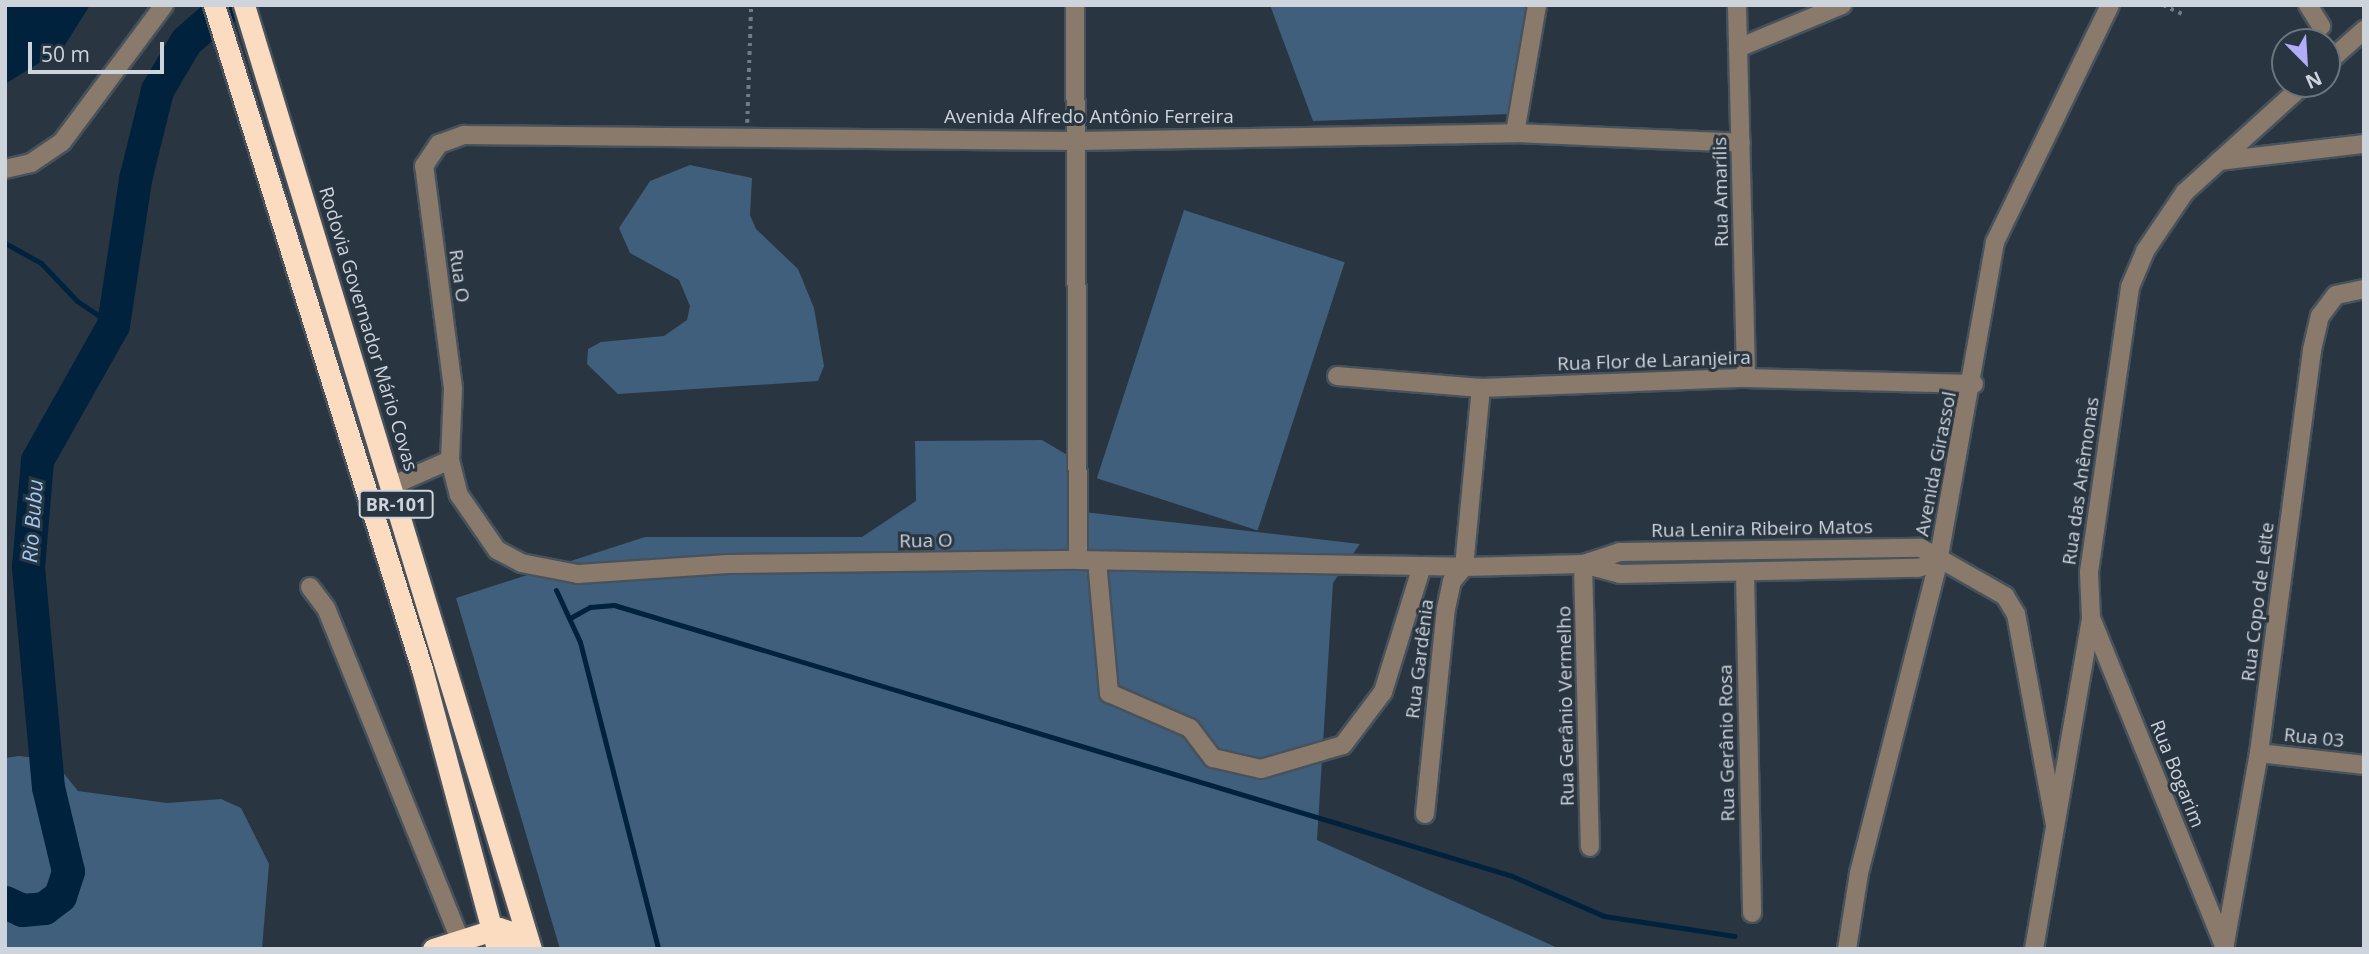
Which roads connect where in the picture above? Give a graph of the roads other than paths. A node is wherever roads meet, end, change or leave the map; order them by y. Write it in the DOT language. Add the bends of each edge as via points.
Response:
graph roads {
  1 [pos="164,5"];
  2 [pos="214,5"];
  3 [pos="244,5"];
  4 [pos="1075,5"];
  5 [pos="1537,5"];
  6 [pos="1737,5"];
  7 [pos="1842,5"];
  8 [pos="2110,5"];
  9 [pos="2308,5"];
  10 [pos="2321,26"];
  11 [pos="2364,30"];
  12 [pos="1738,48"];
  13 [pos="2341,51"];
  14 [pos="2289,98"];
  15 [pos="1515,133"];
  16 [pos="1078,141"];
  17 [pos="1741,143"];
  18 [pos="439,144"];
  19 [pos="2364,144"];
  20 [pos="2220,160"];
  21 [pos="5,169"];
  22 [pos="2364,289"];
  23 [pos="1337,376"];
  24 [pos="1746,378"];
  25 [pos="1974,384"];
  26 [pos="1481,388"];
  27 [pos="450,460"];
  28 [pos="391,486"];
  29 [pos="1078,560"];
  30 [pos="1097,561"];
  31 [pos="1938,562"];
  32 [pos="1583,564"];
  33 [pos="1422,566"];
  34 [pos="1464,567"];
  35 [pos="1745,573"];
  36 [pos="310,586"];
  37 [pos="2091,618"];
  38 [pos="2259,753"];
  39 [pos="2364,765"];
  40 [pos="1425,814"];
  41 [pos="2055,824"];
  42 [pos="1590,847"];
  43 [pos="1752,913"];
  44 [pos="459,937"];
  45 [pos="494,939"];
  46 [pos="2224,947"];
  47 [pos="433,949"];
  48 [pos="519,949"];
  49 [pos="531,949"];
  50 [pos="1847,949"];
  51 [pos="2034,949"];
  1 -- 21 [label="street" via="62,142 31,163"];
  2 -- 45 [label="highway, BR-101" via="422,669"];
  3 -- 28 [label="highway, Rodovia Governador Mário Covas / BR-101" via="264,58"];
  4 -- 16 [label="street"];
  5 -- 15 [label="street"];
  6 -- 12 [label="street, Rua Amarílis"];
  7 -- 12 [label="street"];
  8 -- 25 [label="street, Avenida Girassol" via="1995,242"];
  9 -- 10 [label="street"];
  11 -- 13 [label="street"];
  12 -- 17 [label="street, Rua Amarílis"];
  14 -- 20 [label="street, Rua das Anêmonas"];
  15 -- 16 [label="street, Avenida Alfredo Antônio Ferreira"];
  15 -- 17 [label="street, Avenida Alfredo Antônio Ferreira"];
  16 -- 18 [label="street, Avenida Alfredo Antônio Ferreira" via="474,135"];
  16 -- 29 [label="street"];
  17 -- 24 [label="street, Rua Amarílis"];
  18 -- 27 [label="street, Rua O" via="424,177 453,388"];
  19 -- 20 [label="street"];
  20 -- 37 [label="street, Rua das Anêmonas" via="2164,222 2130,287 2089,572"];
  22 -- 38 [label="street, Rua Copo de Leite" via="2336,295 2320,316 2312,350"];
  23 -- 26 [label="street, Rua Flor de Laranjeira"];
  24 -- 25 [label="street, Rua Flor de Laranjeira"];
  24 -- 26 [label="street, Rua Flor de Laranjeira"];
  25 -- 31 [label="street, Avenida Girassol"];
  26 -- 34 [label="street, Rua Gardênia"];
  27 -- 28 [label="street"];
  27 -- 29 [label="street, Rua O" via="478,530 497,550 549,571"];
  28 -- 49 [label="highway, Rodovia Governador Mário Covas / BR-101"];
  29 -- 30 [label="street, Rua O"];
  30 -- 33 [label="street, Rua O"];
  30 -- 33 [label="street" via="1109,693 1190,729 1213,758 1261,769 1343,745 1383,692"];
  31 -- 32 [label="street, Rua Lenira Ribeiro Matos" via="1921,548 1907,548 1619,552"];
  31 -- 35 [label="street, Rua Lenira Ribeiro Matos" via="1918,568"];
  31 -- 41 [label="street, Rua Lenira Ribeiro Matos" via="2005,596 2016,614"];
  31 -- 50 [label="street, Avenida Girassol" via="1859,873"];
  32 -- 34 [label="street, Rua Lenira Ribeiro Matos"];
  32 -- 35 [label="street, Rua Lenira Ribeiro Matos" via="1620,574"];
  32 -- 42 [label="street, Rua Gerânio Vermelho"];
  33 -- 34 [label="street, Rua O"];
  34 -- 40 [label="street, Rua Gardênia" via="1452,581 1446,609"];
  35 -- 43 [label="street, Rua Gerânio Rosa"];
  36 -- 44 [label="street" via="331,619"];
  37 -- 41 [label="street, Rua das Anêmonas"];
  37 -- 46 [label="street, Rua Bogarim"];
  38 -- 39 [label="street, Rua 03"];
  38 -- 46 [label="street, Rua Copo de Leite"];
  41 -- 51 [label="street, Rua das Anêmonas"];
  44 -- 45 [label="highway"];
  44 -- 47 [label="highway"];
  45 -- 48 [label="highway" via="511,932"];
}
